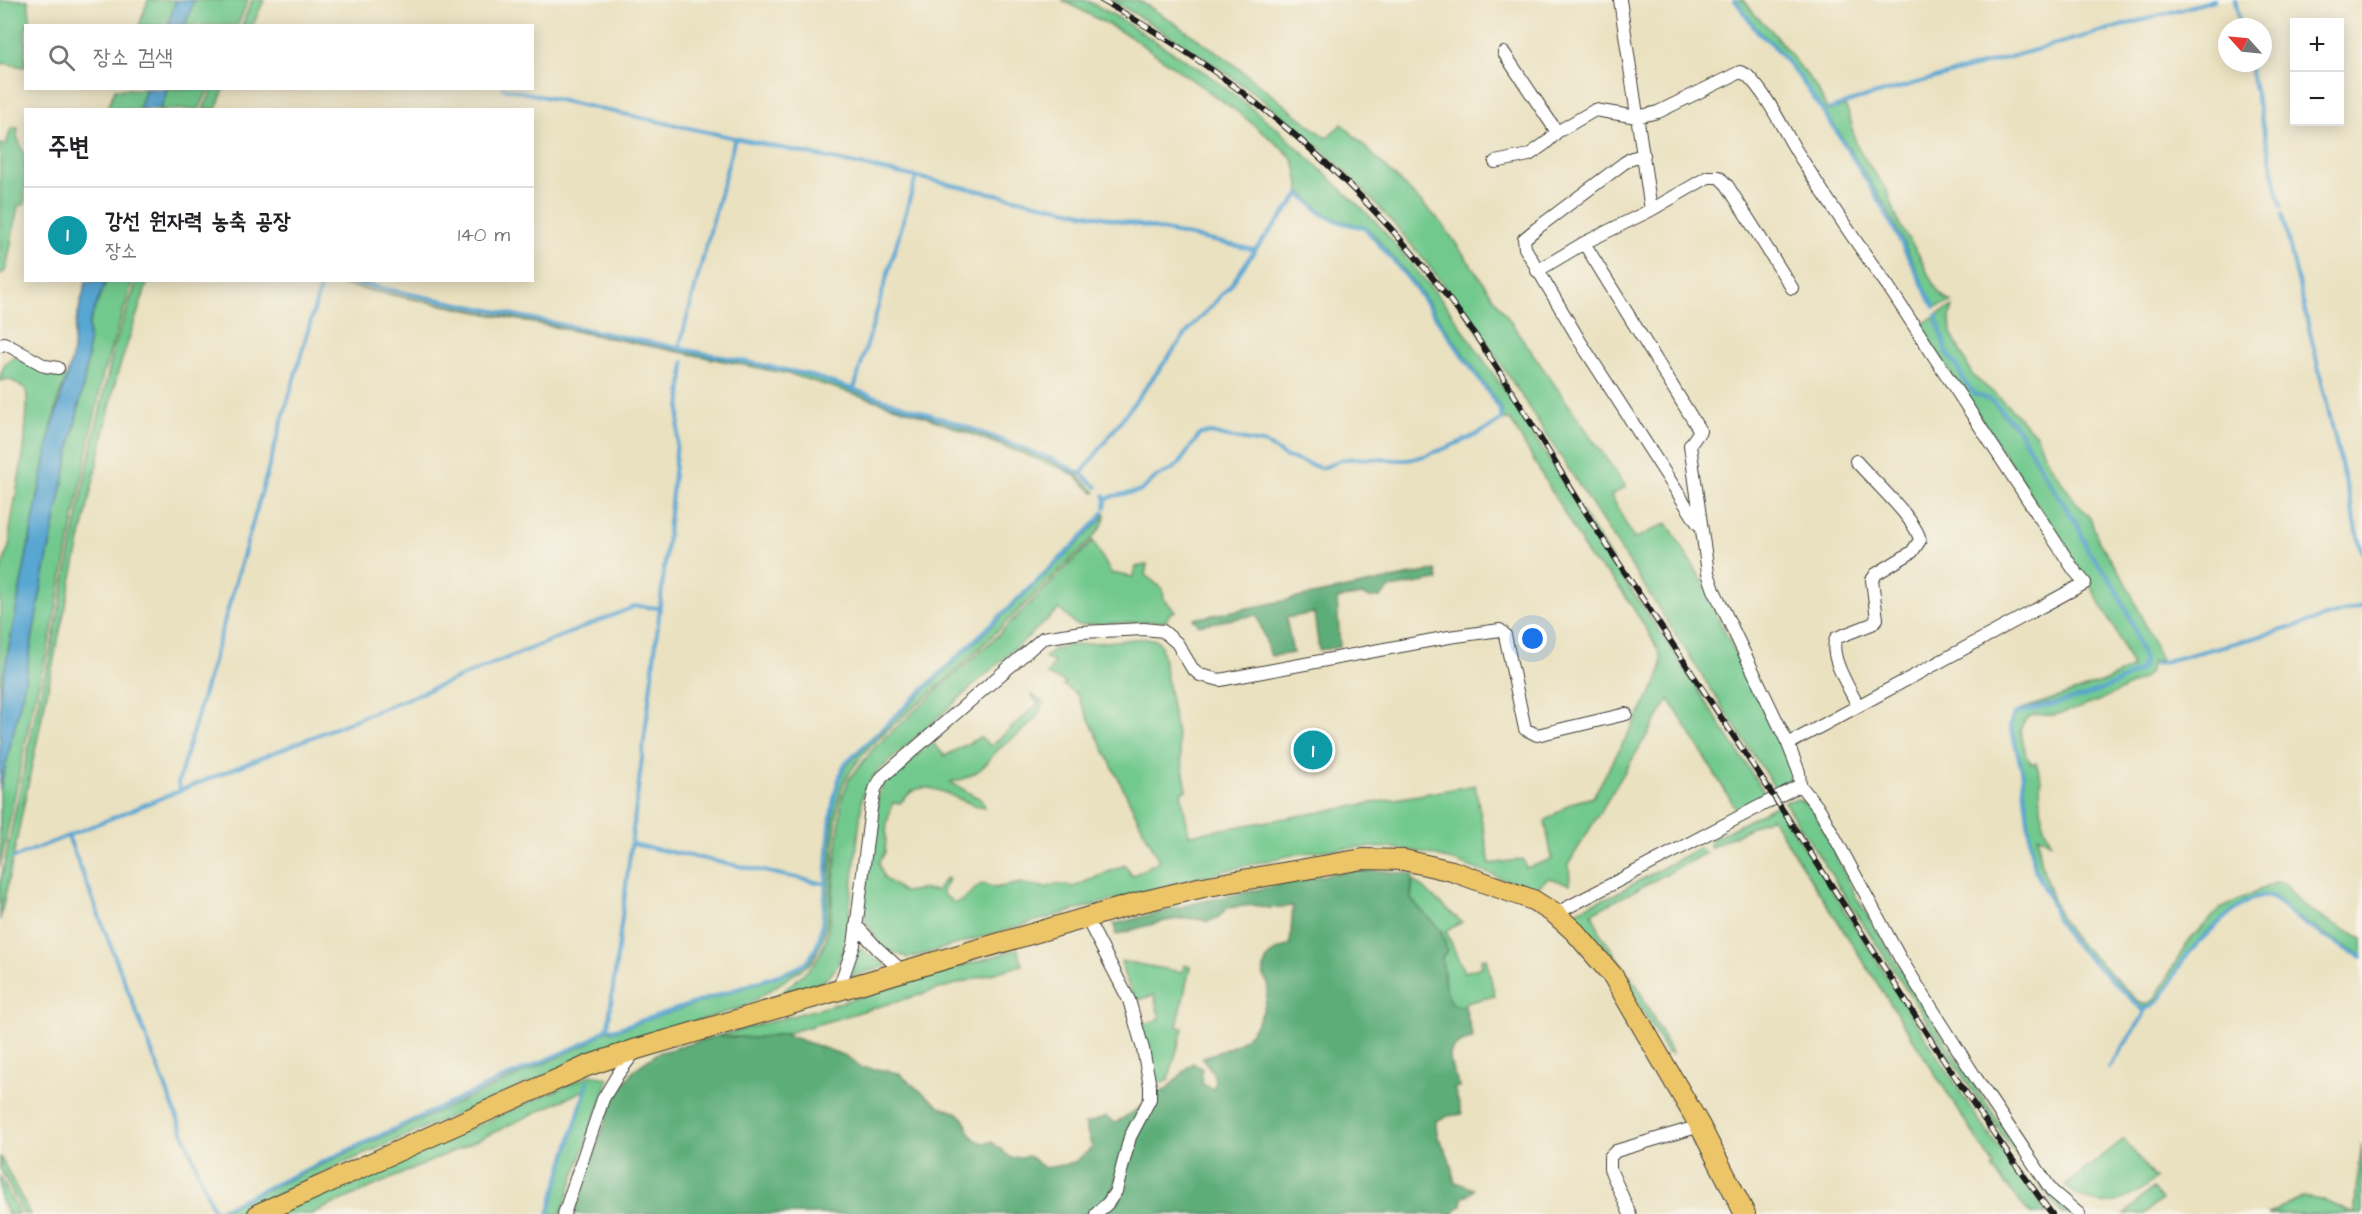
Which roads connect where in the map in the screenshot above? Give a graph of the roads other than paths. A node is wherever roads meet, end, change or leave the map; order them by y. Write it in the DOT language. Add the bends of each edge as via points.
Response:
graph roads {
  1 [pos="1620,0"];
  2 [pos="1504,53"];
  3 [pos="1637,117"];
  4 [pos="1557,132"];
  5 [pos="1644,155"];
  6 [pos="1495,162"];
  7 [pos="1651,210"];
  8 [pos="1584,243"];
  9 [pos="1537,271"];
  10 [pos="1792,288"];
  11 [pos="0,346"];
  12 [pos="58,368"];
  13 [pos="1856,461"];
  14 [pos="1702,530"];
  15 [pos="1858,706"];
  16 [pos="1626,714"];
  17 [pos="1788,744"];
  18 [pos="1800,785"];
  19 [pos="1555,914"];
  20 [pos="1086,917"];
  21 [pos="856,925"];
  22 [pos="902,970"];
  23 [pos="837,991"];
  24 [pos="636,1049"];
  25 [pos="1700,1126"];
  26 [pos="258,1214"];
  27 [pos="564,1214"];
  28 [pos="1096,1214"];
  29 [pos="1630,1214"];
  30 [pos="1745,1214"];
  31 [pos="2079,1214"];
  1 -- 3 [label="street"];
  2 -- 4 [label="street"];
  3 -- 4 [label="street" via="1595,110"];
  3 -- 5 [label="street"];
  3 -- 15 [label="street" via="1658,112 1740,72 1747,75 2085,583"];
  4 -- 6 [label="street" via="1529,154"];
  5 -- 7 [label="street"];
  5 -- 9 [label="street" via="1624,163 1524,239"];
  7 -- 8 [label="street"];
  7 -- 10 [label="street" via="1708,177 1719,177"];
  8 -- 9 [label="street"];
  8 -- 14 [label="street" via="1700,430 1690,445"];
  9 -- 14 [label="street"];
  11 -- 12 [label="street" via="4,343 45,366"];
  13 -- 15 [label="street" via="1910,520 1920,540 1912,552 1872,580 1877,619 1836,638 1834,643 1842,673"];
  14 -- 17 [label="street" via="1714,591"];
  15 -- 17 [label="street"];
  16 -- 21 [label="street" via="1531,734 1525,729 1505,635 1500,630 1220,680 1200,675 1163,631 1082,632 1043,638 882,777 871,808"];
  17 -- 18 [label="street"];
  18 -- 19 [label="street"];
  18 -- 31 [label="street" via="1820,810 1900,958 1976,1078 2052,1191"];
  19 -- 20 [label="main road" via="1533,900 1452,871 1384,858 1203,887"];
  19 -- 25 [label="main road" via="1613,976"];
  20 -- 22 [label="main road"];
  20 -- 28 [label="street" via="1129,1000 1150,1086 1150,1099 1130,1137 1116,1191"];
  21 -- 22 [label="street"];
  21 -- 23 [label="street" via="848,966"];
  22 -- 23 [label="main road"];
  23 -- 24 [label="main road"];
  24 -- 26 [label="main road" via="586,1066"];
  24 -- 27 [label="street" via="603,1099"];
  25 -- 29 [label="street" via="1616,1151 1610,1157 1611,1169"];
  25 -- 30 [label="main road"];
}
